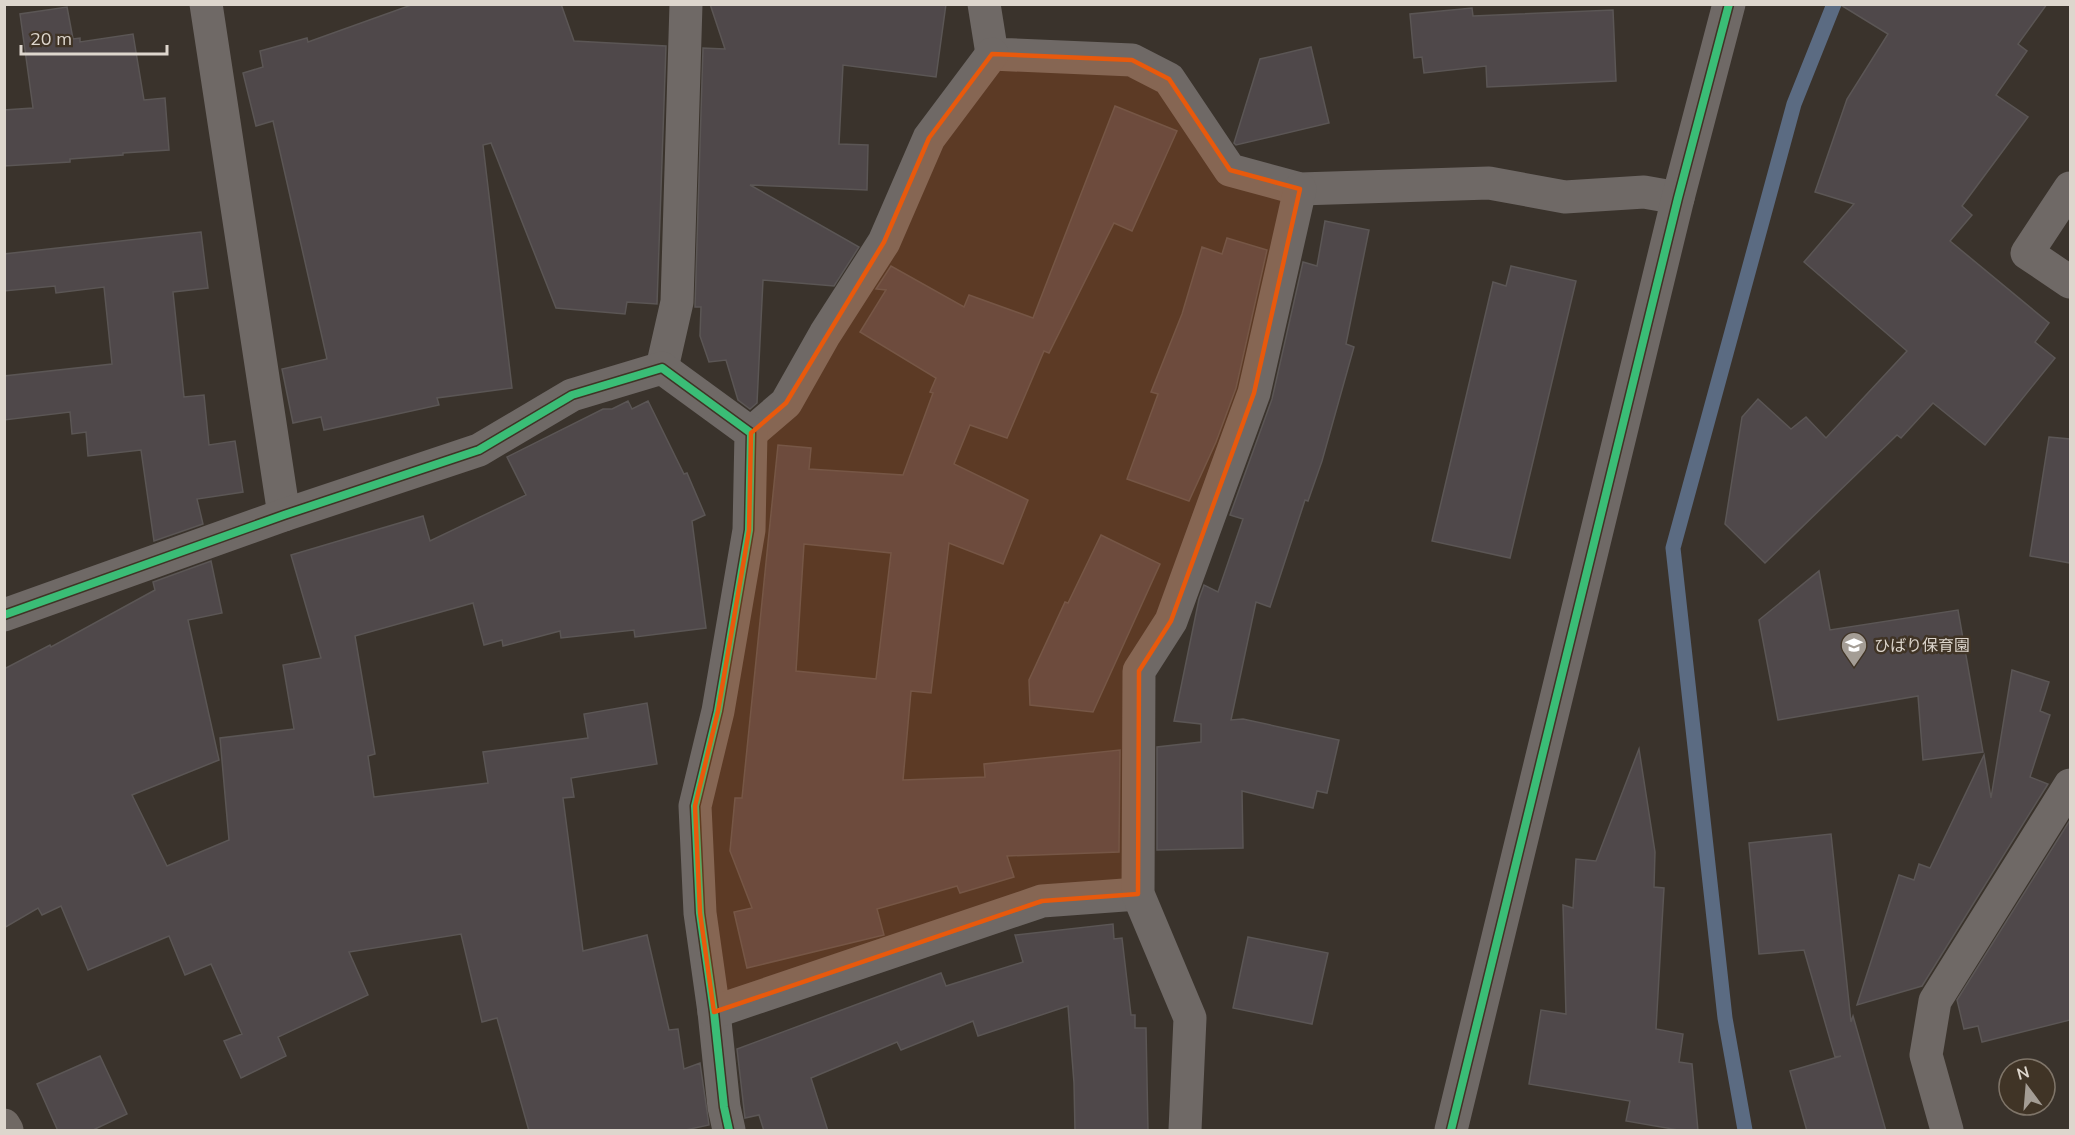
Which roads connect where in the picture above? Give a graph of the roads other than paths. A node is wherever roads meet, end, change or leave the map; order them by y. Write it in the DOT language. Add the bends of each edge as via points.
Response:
graph roads {
  1 [pos="206,4"];
  2 [pos="686,4"];
  3 [pos="984,4"];
  4 [pos="1729,4"];
  5 [pos="992,54"];
  6 [pos="2070,188"];
  7 [pos="1300,189"];
  8 [pos="1678,198"];
  9 [pos="2070,282"];
  10 [pos="662,368"];
  11 [pos="751,433"];
  12 [pos="285,515"];
  13 [pos="4,615"];
  14 [pos="2070,785"];
  15 [pos="1138,894"];
  16 [pos="714,1012"];
  17 [pos="4,1125"];
  18 [pos="7,1131"];
  19 [pos="729,1131"];
  20 [pos="1185,1131"];
  21 [pos="1451,1131"];
  22 [pos="1947,1131"];
  1 -- 12 [label="street"];
  2 -- 10 [label="street" via="677,302"];
  3 -- 5 [label="street"];
  4 -- 8 [label="street"];
  5 -- 7 [label="street" via="1132,60 1169,79 1230,170"];
  5 -- 11 [label="street" via="929,138 884,242 786,403"];
  6 -- 9 [label="street" via="2027,253"];
  7 -- 8 [label="street" via="1489,183 1565,197 1644,192"];
  7 -- 15 [label="street" via="1254,393 1171,621 1139,671"];
  8 -- 21 [label="street"];
  10 -- 11 [label="street"];
  10 -- 12 [label="street" via="572,395 479,450"];
  11 -- 16 [label="street" via="749,530 718,711 695,806 700,912"];
  12 -- 13 [label="street"];
  14 -- 22 [label="street" via="1935,1001 1926,1055"];
  15 -- 16 [label="street" via="1042,901"];
  15 -- 20 [label="street" via="1190,1018"];
  16 -- 19 [label="street"];
  17 -- 18 [label="main road"];
}
